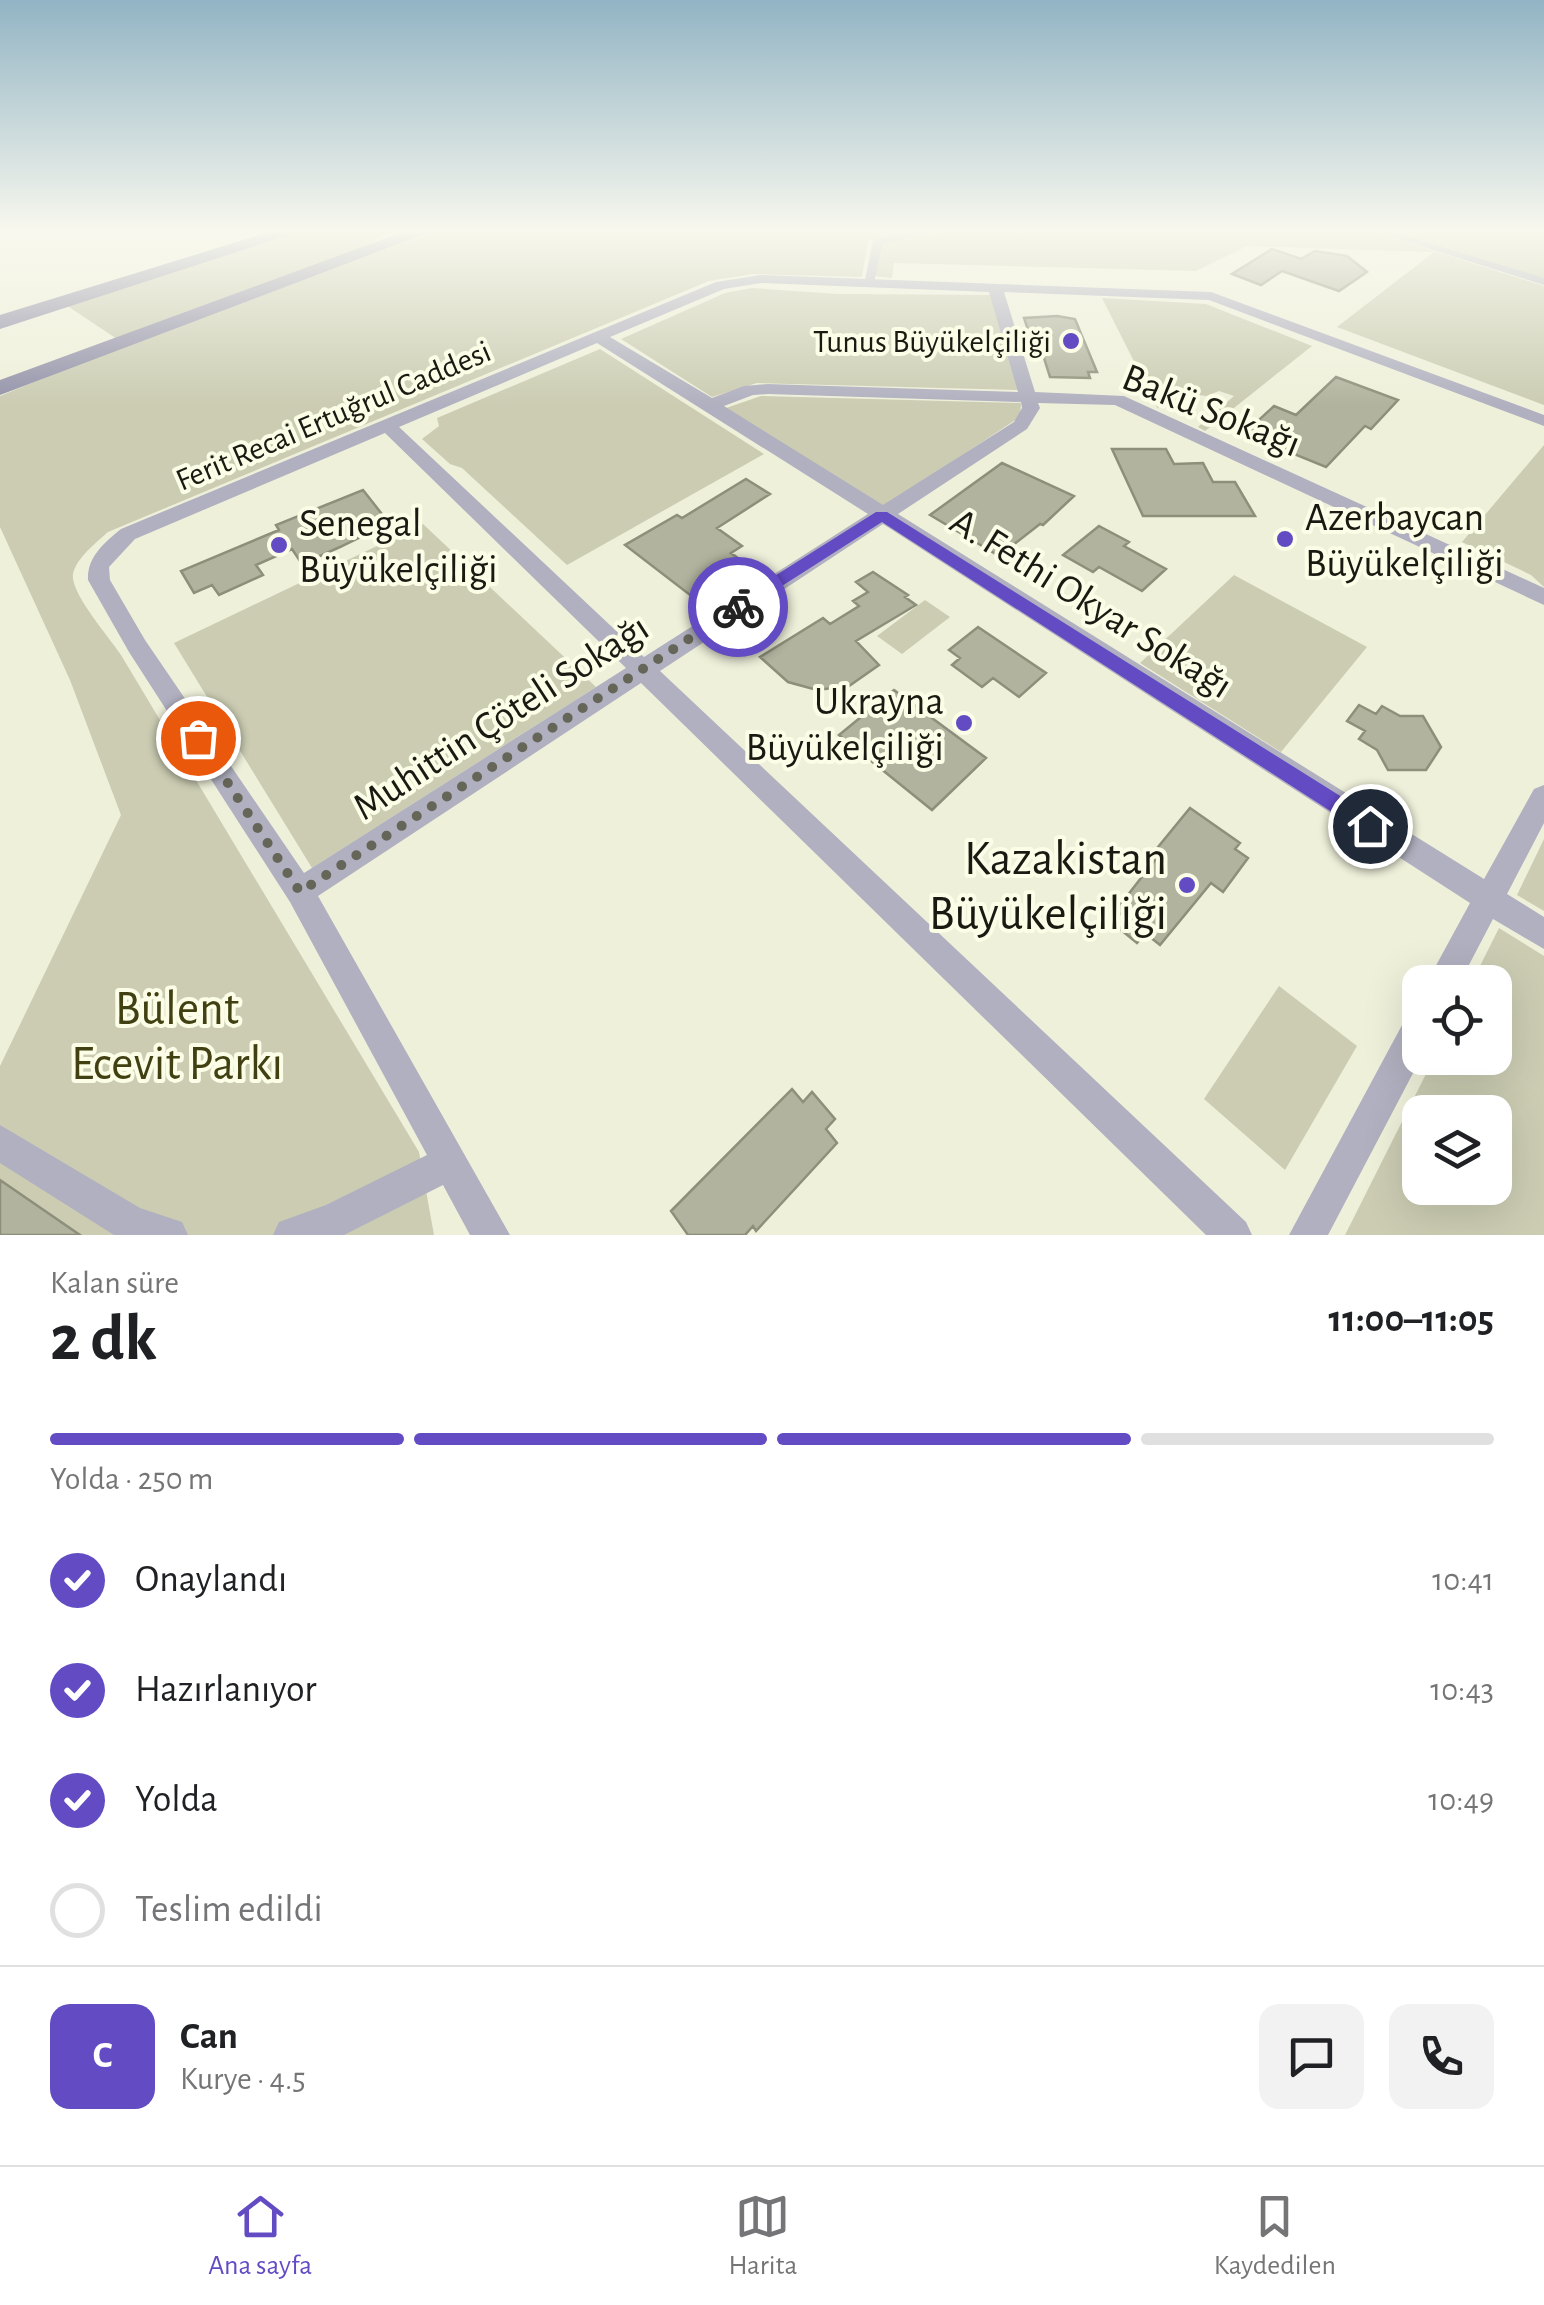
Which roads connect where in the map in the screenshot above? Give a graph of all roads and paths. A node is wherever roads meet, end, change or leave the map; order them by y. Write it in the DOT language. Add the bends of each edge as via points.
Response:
graph roads {
  1 [pos="104,290"];
  2 [pos="265,290"];
  3 [pos="715,290"];
  4 [pos="995,290"];
  5 [pos="1098,290"];
  6 [pos="0,322"];
  7 [pos="597,336"];
  8 [pos="0,388"];
  9 [pos="1029,396"];
  10 [pos="712,405"];
  11 [pos="1544,421"];
  12 [pos="388,426"];
  13 [pos="882,515"];
  14 [pos="1544,596"];
  15 [pos="641,669"];
  16 [pos="1544,797"];
  17 [pos="300,892"];
  18 [pos="1488,899"];
  19 [pos="1544,934"];
  20 [pos="1452,965"];
  21 [pos="1402,1060"];
  22 [pos="0,1143"];
  23 [pos="451,1162"];
  24 [pos="168,1235"];
  25 [pos="292,1235"];
  26 [pos="492,1235"];
  27 [pos="1233,1235"];
  28 [pos="1308,1235"];
  1 -- 6 [label="main road"];
  2 -- 8 [label="main road"];
  3 -- 7 [label="street, Ferit Recai Ertuğrul Caddesi"];
  4 -- 9 [label="street"];
  5 -- 11 [label="street, Ferit Recai Ertuğrul Caddesi" via="1226,299"];
  7 -- 10 [label="street, A. Fethi Okyar Sokağı"];
  7 -- 12 [label="street, Ferit Recai Ertuğrul Caddesi"];
  9 -- 10 [label="street, Bakü Sokağı" via="768,389"];
  9 -- 13 [label="street, Muhittin Çöteli Sokağı" via="1032,408 1021,425"];
  9 -- 14 [label="street, Bakü Sokağı" via="1118,400"];
  10 -- 13 [label="street, A. Fethi Okyar Sokağı"];
  12 -- 15 [label="street"];
  12 -- 17 [label="street, Ferit Recai Ertuğrul Caddesi" via="128,534 98,566 99,580 136,646"];
  13 -- 15 [label="street, Muhittin Çöteli Sokağı"];
  13 -- 18 [label="street, A. Fethi Okyar Sokağı"];
  15 -- 17 [label="street, Muhittin Çöteli Sokağı"];
  15 -- 27 [label="street"];
  16 -- 18 [label="street"];
  17 -- 23 [label="street"];
  18 -- 19 [label="street, A. Fethi Okyar Sokağı"];
  18 -- 20 [label="street"];
  21 -- 28 [label="street"];
  22 -- 24 [label="street" via="132,1226"];
  23 -- 25 [label="street"];
  23 -- 26 [label="street"];
}
